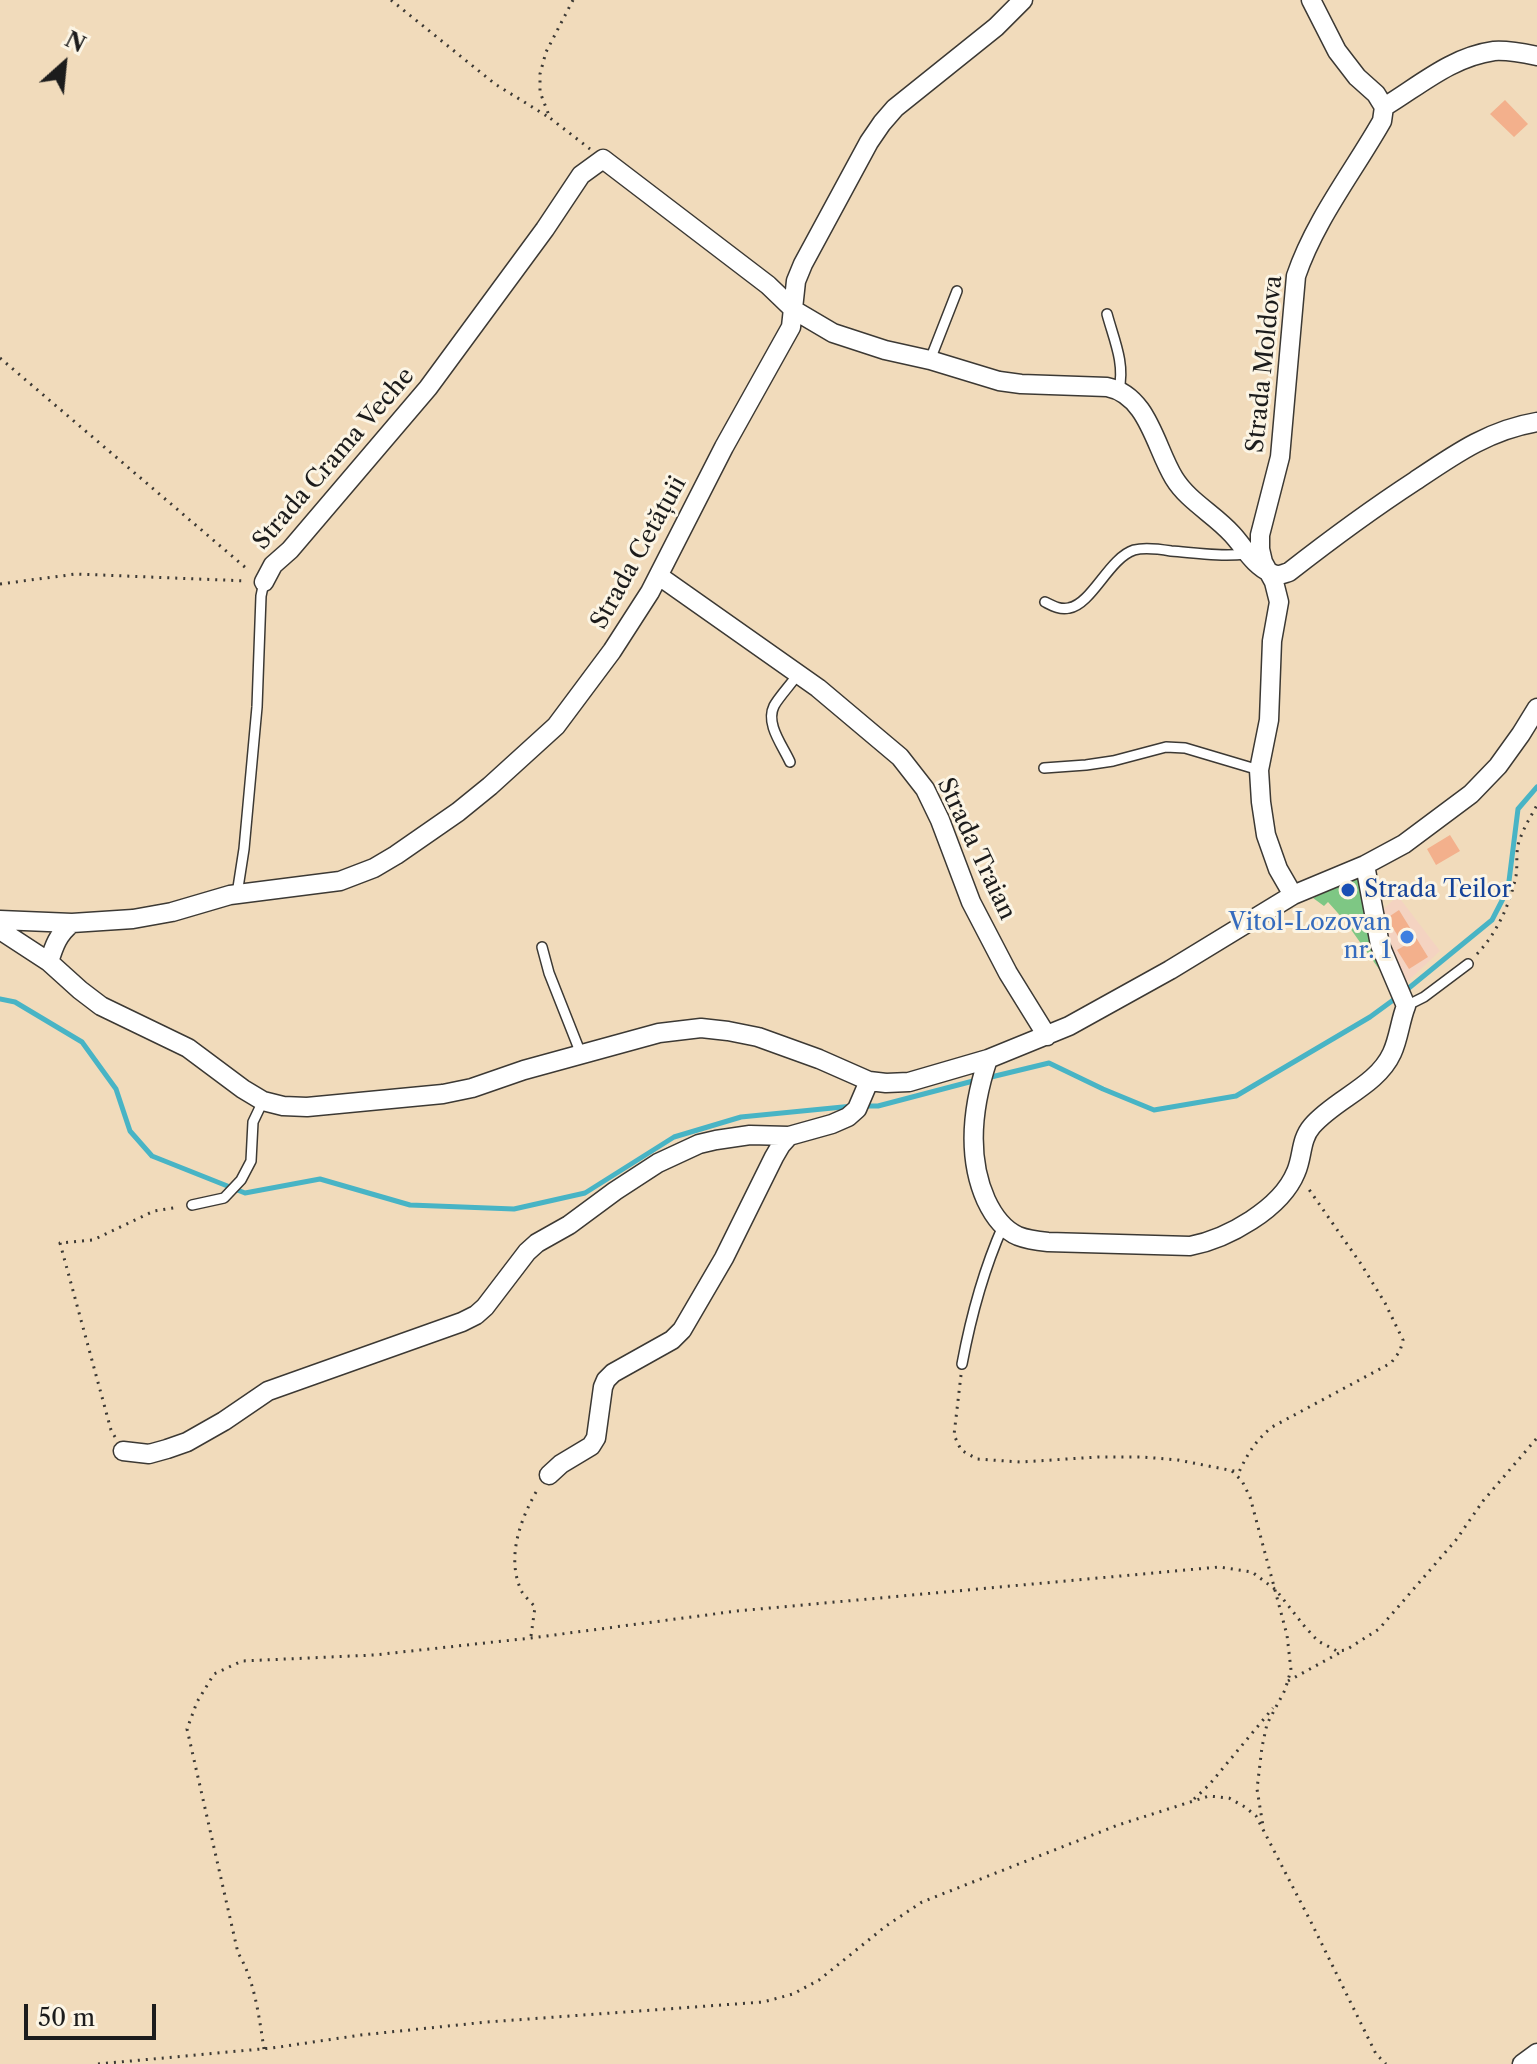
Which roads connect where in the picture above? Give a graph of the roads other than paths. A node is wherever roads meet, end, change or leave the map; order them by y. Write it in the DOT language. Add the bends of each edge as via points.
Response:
graph roads {
  1 [pos="1023,0"];
  2 [pos="1311,0"];
  3 [pos="1537,56"];
  4 [pos="1384,107"];
  5 [pos="957,291"];
  6 [pos="794,310"];
  7 [pos="1107,314"];
  8 [pos="930,360"];
  9 [pos="1119,389"];
  10 [pos="1537,422"];
  11 [pos="1246,554"];
  12 [pos="1268,572"];
  13 [pos="659,576"];
  14 [pos="264,582"];
  15 [pos="1045,602"];
  16 [pos="798,674"];
  17 [pos="1537,708"];
  18 [pos="1529,738"];
  19 [pos="790,762"];
  20 [pos="1044,768"];
  21 [pos="1259,770"];
  22 [pos="1365,865"];
  23 [pos="237,894"];
  24 [pos="1293,895"];
  25 [pos="0,920"];
  26 [pos="72,923"];
  27 [pos="0,930"];
  28 [pos="542,947"];
  29 [pos="49,962"];
  30 [pos="1468,964"];
  31 [pos="1406,1006"];
  32 [pos="1047,1036"];
  33 [pos="581,1054"];
  34 [pos="984,1073"];
  35 [pos="863,1096"];
  36 [pos="263,1101"];
  37 [pos="789,1136"];
  38 [pos="192,1205"];
  39 [pos="1003,1226"];
  40 [pos="962,1364"];
  41 [pos="123,1451"];
  42 [pos="549,1475"];
  43 [pos="1537,2053"];
  44 [pos="1522,2064"];
  1 -- 6 [label="street, Strada Cetățuii" via="882,123 803,264"];
  2 -- 4 [label="street" via="1337,51"];
  3 -- 4 [label="street" via="1507,51 1462,60"];
  4 -- 12 [label="street, Strada Moldova" via="1382,121 1335,196 1296,276 1280,457 1260,535"];
  5 -- 8 [label="lane"];
  6 -- 8 [label="street" via="833,333"];
  6 -- 13 [label="street, Strada Cetățuii" via="791,327"];
  6 -- 14 [label="street, Strada Crama Veche" via="603,159 581,175 428,388 273,565"];
  7 -- 9 [label="lane" via="1121,361"];
  8 -- 9 [label="street" via="999,381"];
  9 -- 11 [label="street" via="1141,411 1174,479"];
  10 -- 12 [label="street" via="1513,426 1469,446 1289,572"];
  11 -- 12 [label="street"];
  11 -- 15 [label="lane" via="1133,550 1072,608"];
  12 -- 21 [label="street, Strada Moldova" via="1279,602 1269,720"];
  13 -- 16 [label="street, Strada Traian"];
  13 -- 23 [label="street, Strada Cetățuii" via="556,726 458,812 374,868 340,881"];
  14 -- 23 [label="lane, Strada Crama Veche"];
  16 -- 19 [label="lane" via="773,707 773,727"];
  16 -- 32 [label="street, Strada Traian" via="900,757 925,789 971,902"];
  17 -- 18 [label="street"];
  18 -- 22 [label="street" via="1471,794 1404,844"];
  20 -- 21 [label="lane" via="1100,763 1166,747"];
  21 -- 24 [label="street, Strada Moldova" via="1266,835"];
  22 -- 24 [label="street"];
  22 -- 31 [label="street" via="1380,945"];
  23 -- 26 [label="street, Strada Cetățuii" via="133,919"];
  24 -- 32 [label="street"];
  25 -- 26 [label="street, Strada Cetățuii"];
  26 -- 29 [label="street" via="56,941"];
  27 -- 29 [label="street"];
  28 -- 33 [label="lane"];
  29 -- 36 [label="street" via="101,1006 188,1048"];
  30 -- 31 [label="lane"];
  31 -- 39 [label="street" via="1385,1064 1309,1130 1296,1172 1261,1214 1207,1243 1176,1246 1028,1240"];
  32 -- 34 [label="street"];
  33 -- 35 [label="street" via="659,1033 714,1029 758,1037 819,1059"];
  33 -- 36 [label="street" via="443,1094 307,1107"];
  34 -- 35 [label="street" via="886,1083"];
  34 -- 39 [label="street" via="973,1130 976,1172"];
  35 -- 37 [label="street" via="848,1117"];
  36 -- 38 [label="lane" via="253,1122 251,1161 241,1180 224,1198"];
  37 -- 41 [label="street" via="716,1140 658,1163 537,1243 476,1315 268,1391 177,1446 149,1454"];
  37 -- 42 [label="street" via="682,1330 606,1380 596,1438"];
  39 -- 40 [label="lane" via="971,1315"];
  43 -- 44 [label="street"];
}
